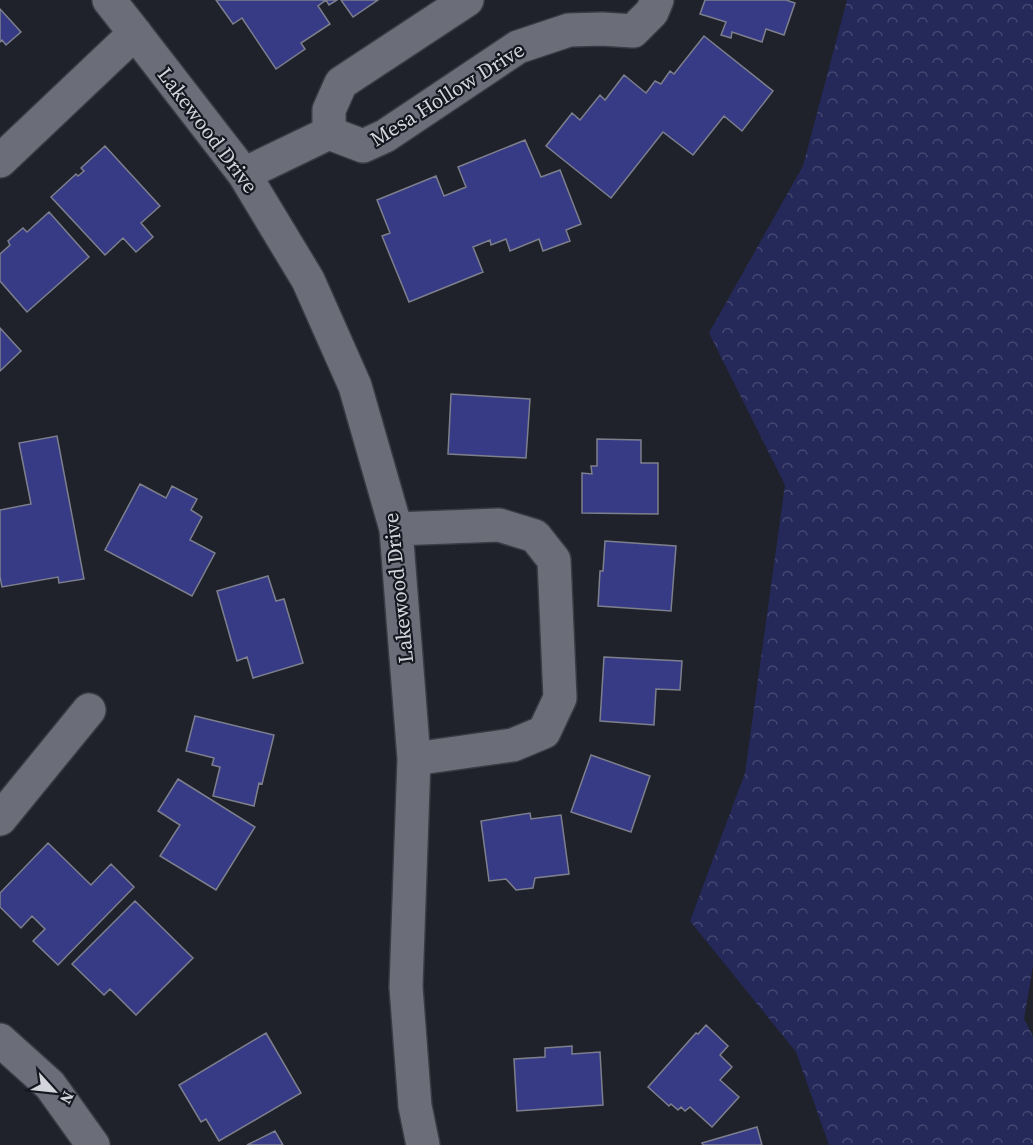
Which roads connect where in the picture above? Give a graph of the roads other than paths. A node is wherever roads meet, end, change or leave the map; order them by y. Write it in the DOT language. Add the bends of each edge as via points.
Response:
graph roads {
  1 [pos="109,0"];
  2 [pos="467,0"];
  3 [pos="657,0"];
  4 [pos="135,33"];
  5 [pos="329,133"];
  6 [pos="0,162"];
  7 [pos="244,174"];
  8 [pos="396,530"];
  9 [pos="89,710"];
  10 [pos="414,759"];
  11 [pos="0,819"];
  12 [pos="0,1040"];
  13 [pos="93,1145"];
  14 [pos="423,1145"];
  1 -- 4 [label="street, Lakewood Drive"];
  2 -- 5 [label="street" via="341,83 329,110"];
  3 -- 5 [label="street, Mesa Hollow Drive" via="652,12 633,30 569,30 518,47 385,136 363,146"];
  4 -- 6 [label="street"];
  4 -- 7 [label="street, Lakewood Drive"];
  5 -- 7 [label="street"];
  7 -- 8 [label="street, Lakewood Drive" via="308,280 356,386"];
  8 -- 10 [label="street, Lakewood Drive"];
  8 -- 10 [label="street" via="499,525 535,536 554,560 560,699 544,732 513,745"];
  9 -- 11 [label="street"];
  10 -- 14 [label="street, Lakewood Drive" via="406,987 415,1106"];
  12 -- 13 [label="street" via="50,1085"];
}
